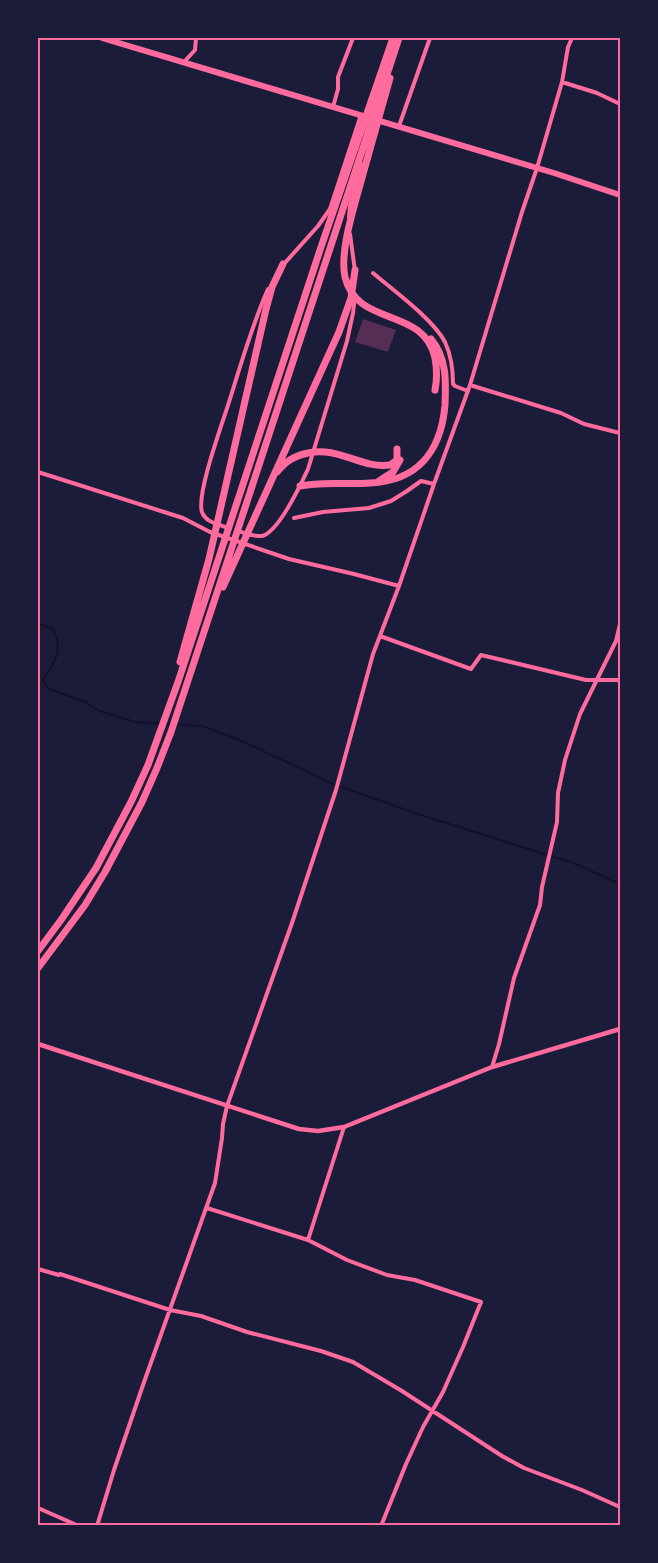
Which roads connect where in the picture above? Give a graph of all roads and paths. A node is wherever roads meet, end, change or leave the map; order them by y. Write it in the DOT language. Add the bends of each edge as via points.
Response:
graph roads {
  1 [pos="102,38"];
  2 [pos="196,38"];
  3 [pos="353,38"];
  4 [pos="393,38"];
  5 [pos="400,38"];
  6 [pos="430,38"];
  7 [pos="572,38"];
  8 [pos="183,62"];
  9 [pos="562,82"];
  10 [pos="376,104"];
  11 [pos="621,104"];
  12 [pos="333,107"];
  13 [pos="361,115"];
  14 [pos="376,120"];
  15 [pos="399,127"];
  16 [pos="537,168"];
  17 [pos="621,195"];
  18 [pos="318,226"];
  19 [pos="350,236"];
  20 [pos="284,264"];
  21 [pos="355,270"];
  22 [pos="373,273"];
  23 [pos="414,327"];
  24 [pos="470,385"];
  25 [pos="435,390"];
  26 [pos="468,391"];
  27 [pos="621,433"];
  28 [pos="38,472"];
  29 [pos="270,482"];
  30 [pos="370,483"];
  31 [pos="434,484"];
  32 [pos="300,486"];
  33 [pos="294,518"];
  34 [pos="399,586"];
  35 [pos="217,594"];
  36 [pos="621,624"];
  37 [pos="380,636"];
  38 [pos="597,680"];
  39 [pos="621,681"];
  40 [pos="159,737"];
  41 [pos="38,951"];
  42 [pos="38,968"];
  43 [pos="621,1029"];
  44 [pos="38,1044"];
  45 [pos="492,1067"];
  46 [pos="227,1106"];
  47 [pos="344,1127"];
  48 [pos="207,1208"];
  49 [pos="309,1240"];
  50 [pos="38,1269"];
  51 [pos="170,1310"];
  52 [pos="432,1412"];
  53 [pos="621,1507"];
  54 [pos="38,1508"];
  55 [pos="79,1526"];
  56 [pos="97,1526"];
  57 [pos="381,1526"];
  1 -- 8 [label="highway"];
  2 -- 8 [label="street" via="195,50"];
  3 -- 12 [label="street" via="338,76"];
  4 -- 10 [label="highway"];
  5 -- 10 [label="highway"];
  6 -- 15 [label="street"];
  7 -- 9 [label="street"];
  8 -- 12 [label="highway"];
  9 -- 11 [label="street"];
  9 -- 16 [label="street"];
  10 -- 23 [label="highway" via="344,260 345,277 366,306"];
  10 -- 35 [label="highway"];
  10 -- 40 [label="highway" via="321,247"];
  12 -- 13 [label="highway"];
  13 -- 14 [label="highway"];
  13 -- 18 [label="street" via="333,200"];
  14 -- 15 [label="highway"];
  14 -- 19 [label="street" via="350,205"];
  15 -- 16 [label="highway"];
  16 -- 17 [label="highway"];
  16 -- 24 [label="street"];
  18 -- 19 [label="street" via="335,223"];
  18 -- 20 [label="street"];
  19 -- 21 [label="street"];
  20 -- 32 [label="street" via="253,327 210,463 201,509 207,520 261,536 280,520"];
  20 -- 40 [label="highway" via="266,309 209,559"];
  21 -- 29 [label="highway" via="345,319"];
  21 -- 32 [label="street" via="355,302 347,341"];
  22 -- 26 [label="street" via="437,330 450,355 453,384"];
  23 -- 25 [label="highway" via="434,353"];
  23 -- 30 [label="highway" via="429,337 442,357 446,384 441,430 430,453 412,472"];
  24 -- 26 [label="street"];
  24 -- 27 [label="street"];
  26 -- 31 [label="street"];
  28 -- 34 [label="street" via="183,518 210,532 289,559"];
  29 -- 30 [label="highway" via="290,459 303,454 325,451 386,466 397,460 397,449 400,458 396,468 383,479"];
  29 -- 35 [label="highway"];
  30 -- 32 [label="highway"];
  31 -- 33 [label="street" via="421,481 391,501 369,508"];
  31 -- 34 [label="street"];
  34 -- 37 [label="street"];
  35 -- 42 [label="highway" via="171,732 142,802 85,905"];
  36 -- 38 [label="street"];
  37 -- 38 [label="street" via="471,669 481,656"];
  37 -- 46 [label="street" via="336,790"];
  38 -- 39 [label="street"];
  38 -- 45 [label="street" via="580,714 565,760 540,904 514,978"];
  40 -- 41 [label="highway" via="114,837"];
  43 -- 45 [label="street"];
  44 -- 46 [label="street"];
  45 -- 47 [label="street"];
  46 -- 47 [label="street" via="299,1129"];
  46 -- 48 [label="street" via="215,1184"];
  47 -- 49 [label="street"];
  48 -- 49 [label="street"];
  48 -- 51 [label="street"];
  49 -- 52 [label="street" via="387,1275 481,1302"];
  50 -- 51 [label="street"];
  51 -- 52 [label="street" via="353,1362"];
  51 -- 56 [label="street"];
  52 -- 53 [label="street" via="524,1468"];
  52 -- 57 [label="street"];
  54 -- 55 [label="street"];
}
